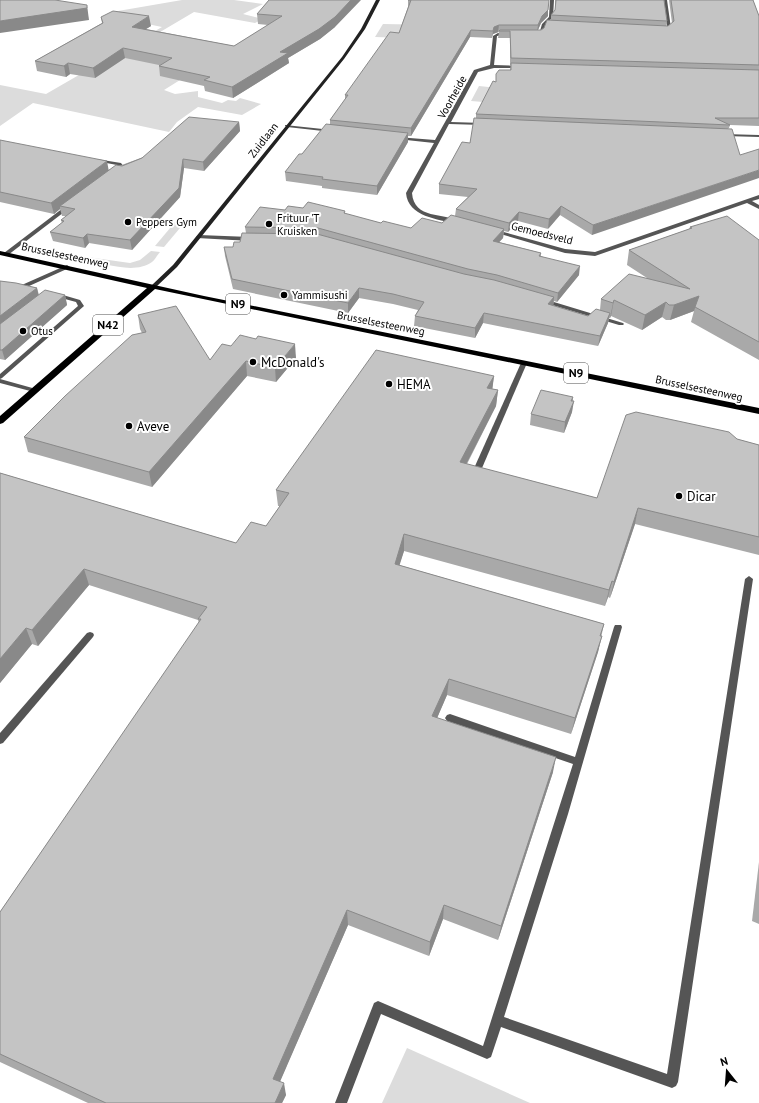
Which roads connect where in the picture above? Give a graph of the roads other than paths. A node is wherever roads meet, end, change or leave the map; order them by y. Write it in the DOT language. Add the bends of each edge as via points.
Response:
graph roads {
  1 [pos="378,0"];
  2 [pos="552,0"];
  3 [pos="665,0"];
  4 [pos="544,24"];
  5 [pos="558,24"];
  6 [pos="654,29"];
  7 [pos="513,35"];
  8 [pos="528,35"];
  9 [pos="492,67"];
  10 [pos="528,67"];
  11 [pos="448,123"];
  12 [pos="489,124"];
  13 [pos="287,126"];
  14 [pos="334,131"];
  15 [pos="719,135"];
  16 [pos="759,136"];
  17 [pos="390,137"];
  18 [pos="437,142"];
  19 [pos="89,159"];
  20 [pos="109,176"];
  21 [pos="759,197"];
  22 [pos="748,201"];
  23 [pos="72,204"];
  24 [pos="759,207"];
  25 [pos="463,223"];
  26 [pos="486,229"];
  27 [pos="199,236"];
  28 [pos="258,239"];
  29 [pos="3,253"];
  30 [pos="67,267"];
  31 [pos="154,286"];
  32 [pos="0,287"];
  33 [pos="49,294"];
  34 [pos="538,299"];
  35 [pos="621,324"];
  36 [pos="524,362"];
  37 [pos="0,377"];
  38 [pos="0,381"];
  39 [pos="34,390"];
  40 [pos="759,411"];
  41 [pos="0,421"];
  42 [pos="475,475"];
  43 [pos="749,579"];
  44 [pos="618,627"];
  45 [pos="90,635"];
  46 [pos="450,718"];
  47 [pos="0,740"];
  48 [pos="578,762"];
  49 [pos="497,1020"];
  50 [pos="341,1103"];
  1 -- 13 [label="main road, Zuidlaan" via="363,29 343,58"];
  2 -- 4 [label="street" via="551,17"];
  3 -- 6 [label="street" via="669,28"];
  4 -- 5 [label="street"];
  4 -- 8 [label="street" via="540,34"];
  7 -- 9 [label="street" via="495,36"];
  9 -- 10 [label="street, Voorheide"];
  9 -- 11 [label="street, Voorheide" via="482,68 476,72"];
  11 -- 12 [label="street"];
  11 -- 18 [label="street, Voorheide"];
  13 -- 14 [label="street"];
  13 -- 27 [label="main road, Zuidlaan"];
  15 -- 16 [label="street"];
  17 -- 18 [label="street"];
  18 -- 25 [label="street" via="408,193 408,200 413,208 424,213"];
  19 -- 20 [label="street" via="119,164 121,167"];
  21 -- 22 [label="street, Gemoedsveld"];
  22 -- 24 [label="street"];
  22 -- 26 [label="street, Gemoedsveld" via="595,254 565,251"];
  23 -- 29 [label="street"];
  27 -- 28 [label="street"];
  27 -- 31 [label="main road, Zuidlaan" via="175,266"];
  29 -- 30 [label="main road, Brusselsesteenweg / N9"];
  30 -- 31 [label="main road, Brusselsesteenweg / N9"];
  30 -- 32 [label="street" via="16,290"];
  31 -- 36 [label="main road, Brusselsesteenweg / N9"];
  31 -- 39 [label="main road, N42"];
  33 -- 37 [label="street" via="78,301 81,306"];
  34 -- 35 [label="street"];
  36 -- 40 [label="main road, Brusselsesteenweg / N9"];
  36 -- 42 [label="street"];
  38 -- 39 [label="street"];
  39 -- 41 [label="main road, N42"];
  43 -- 49 [label="street" via="672,1082"];
  44 -- 48 [label="street"];
  45 -- 47 [label="street"];
  46 -- 48 [label="street"];
  48 -- 49 [label="street"];
  49 -- 50 [label="street" via="487,1053 378,1007"];
}
